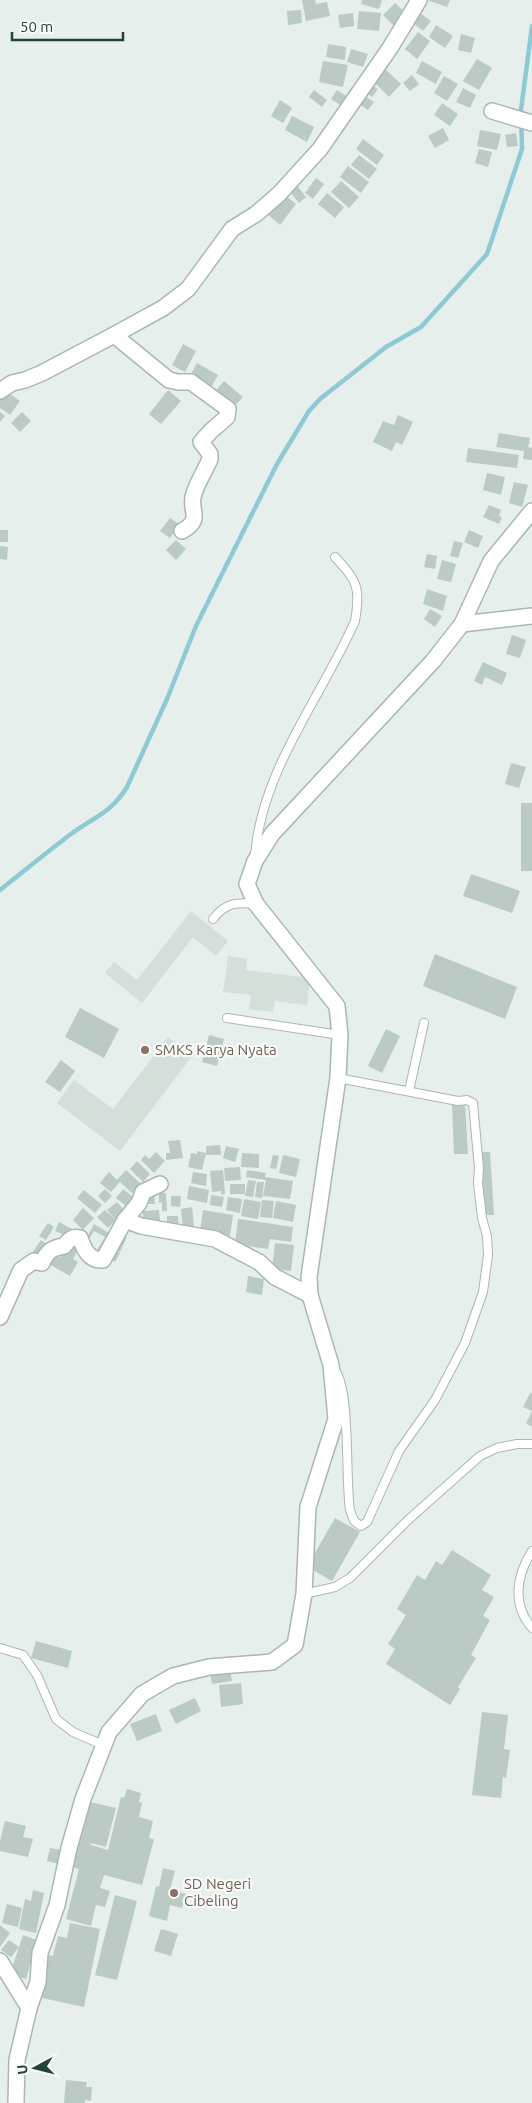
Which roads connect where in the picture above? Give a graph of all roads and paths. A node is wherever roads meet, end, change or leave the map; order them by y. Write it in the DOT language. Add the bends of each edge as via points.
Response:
graph roads {
  1 [pos="418,0"];
  2 [pos="492,111"];
  3 [pos="532,123"];
  4 [pos="114,334"];
  5 [pos="0,391"];
  6 [pos="532,511"];
  7 [pos="182,531"];
  8 [pos="335,557"];
  9 [pos="532,616"];
  10 [pos="462,624"];
  11 [pos="255,861"];
  12 [pos="256,904"];
  13 [pos="212,919"];
  14 [pos="227,1018"];
  15 [pos="424,1023"];
  16 [pos="340,1035"];
  17 [pos="338,1078"];
  18 [pos="409,1092"];
  19 [pos="160,1184"];
  20 [pos="126,1220"];
  21 [pos="310,1295"];
  22 [pos="0,1317"];
  23 [pos="331,1365"];
  24 [pos="532,1444"];
  25 [pos="532,1551"];
  26 [pos="304,1594"];
  27 [pos="532,1628"];
  28 [pos="0,1648"];
  29 [pos="103,1745"];
  30 [pos="0,1961"];
  31 [pos="29,2008"];
  32 [pos="16,2103"];
  1 -- 4 [label="street" via="390,48 320,149 300,172 260,210 232,229 193,283 176,300"];
  2 -- 3 [label="street"];
  4 -- 5 [label="street" via="42,373 12,383"];
  4 -- 7 [label="street" via="169,380 191,382 228,409 227,417 201,442 210,459 193,496 196,511 193,522"];
  6 -- 10 [label="street" via="491,561"];
  8 -- 11 [label="lane" via="358,586 355,621 280,763 259,821"];
  9 -- 10 [label="street"];
  10 -- 11 [label="street" via="433,661 272,834"];
  11 -- 12 [label="street" via="247,884"];
  12 -- 13 [label="lane" via="231,904"];
  12 -- 16 [label="street" via="337,1006"];
  14 -- 16 [label="lane"];
  15 -- 18 [label="lane"];
  16 -- 17 [label="street"];
  17 -- 18 [label="lane"];
  17 -- 21 [label="street" via="309,1277"];
  18 -- 23 [label="lane" via="473,1103 478,1183 487,1236 487,1271 478,1310 465,1343 435,1400 399,1451 367,1522 361,1526 354,1521 350,1510 343,1391 338,1373"];
  19 -- 20 [label="street" via="143,1192"];
  20 -- 21 [label="street" via="141,1226 215,1239 259,1262 275,1277"];
  20 -- 22 [label="street" via="103,1260 86,1254 80,1238 73,1238 64,1246 52,1249 42,1262 34,1261 21,1270"];
  21 -- 23 [label="street"];
  23 -- 26 [label="street" via="336,1419 308,1508"];
  24 -- 26 [label="lane" via="497,1448 480,1456 350,1578 335,1588"];
  25 -- 27 [label="lane" via="525,1561 518,1594 521,1613"];
  26 -- 29 [label="street" via="295,1645 272,1662 210,1667 173,1676 142,1694 109,1732"];
  28 -- 29 [label="lane" via="23,1655 37,1675 56,1719 73,1732"];
  29 -- 31 [label="street" via="74,1832 57,1906 40,1953 38,1982"];
  30 -- 31 [label="street"];
  31 -- 32 [label="street" via="17,2060"];
}
